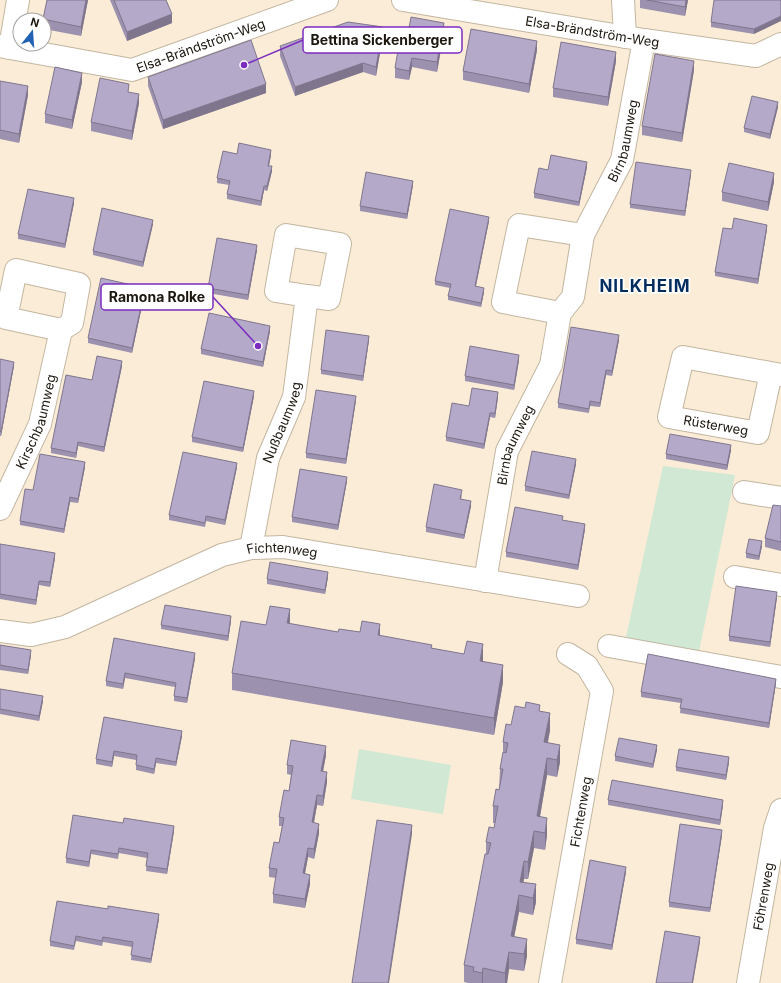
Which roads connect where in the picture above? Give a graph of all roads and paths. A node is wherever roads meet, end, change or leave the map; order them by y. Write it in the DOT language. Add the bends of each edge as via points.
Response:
graph roads {
  1 [pos="18,0"];
  2 [pos="327,0"];
  3 [pos="403,0"];
  4 [pos="623,0"];
  5 [pos="634,39"];
  6 [pos="781,44"];
  7 [pos="5,47"];
  8 [pos="583,235"];
  9 [pos="307,296"];
  10 [pos="560,313"];
  11 [pos="61,330"];
  12 [pos="776,374"];
  13 [pos="744,492"];
  14 [pos="781,498"];
  15 [pos="0,508"];
  16 [pos="250,548"];
  17 [pos="735,576"];
  18 [pos="485,581"];
  19 [pos="781,585"];
  20 [pos="578,596"];
  21 [pos="0,631"];
  22 [pos="609,646"];
  23 [pos="568,654"];
  24 [pos="781,677"];
  25 [pos="781,810"];
  26 [pos="550,983"];
  27 [pos="748,983"];
  1 -- 7 [label="street"];
  2 -- 7 [label="street, Elsa-Brändström-Weg" via="132,70"];
  3 -- 5 [label="street, Elsa-Brändström-Weg"];
  4 -- 5 [label="street, Birnbaumweg"];
  5 -- 6 [label="street, Elsa-Brändström-Weg" via="756,56"];
  5 -- 8 [label="street, Birnbaumweg" via="622,160"];
  8 -- 10 [label="street, Birnbaumweg" via="573,297"];
  8 -- 10 [label="street" via="519,225 504,302"];
  9 -- 16 [label="street, Nußbaumweg" via="294,397 268,458"];
  10 -- 18 [label="street, Birnbaumweg" via="551,365 507,451"];
  11 -- 15 [label="street, Kirschbaumweg" via="40,424"];
  12 -- 12 [label="street, Rüsterweg" via="682,358 669,417 758,433"];
  13 -- 14 [label="street"];
  16 -- 18 [label="street, Fichtenweg" via="283,547"];
  16 -- 21 [label="street, Fichtenweg" via="222,555 66,627 31,635"];
  17 -- 19 [label="street"];
  18 -- 20 [label="street, Fichtenweg"];
  22 -- 24 [label="street"];
  23 -- 26 [label="street, Fichtenweg" via="587,666 602,691"];
  25 -- 27 [label="street, Föhrenweg" via="775,828"];
}
